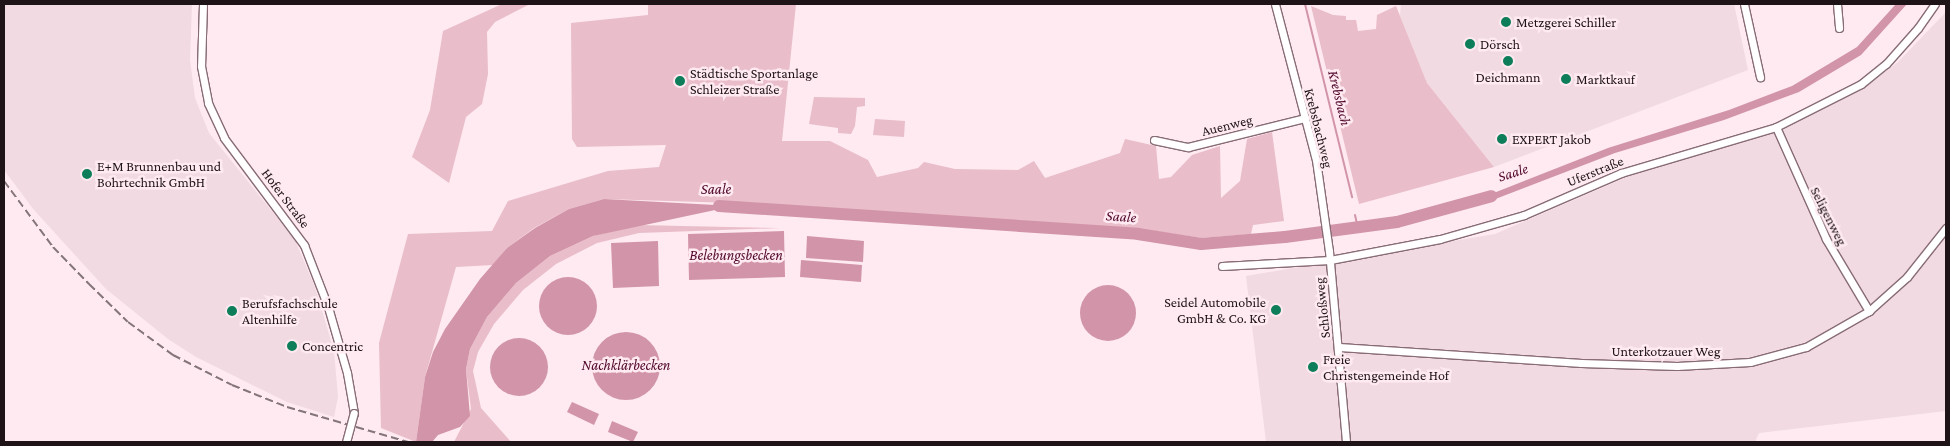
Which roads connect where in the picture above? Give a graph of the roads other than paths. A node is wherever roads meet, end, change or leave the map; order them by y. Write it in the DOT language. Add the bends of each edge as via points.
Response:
graph roads {
  1 [pos="203,4"];
  2 [pos="1275,4"];
  3 [pos="1744,4"];
  4 [pos="1837,4"];
  5 [pos="1935,4"];
  6 [pos="1839,28"];
  7 [pos="1760,77"];
  8 [pos="1305,118"];
  9 [pos="1776,127"];
  10 [pos="1154,140"];
  11 [pos="1946,228"];
  12 [pos="1330,260"];
  13 [pos="1222,266"];
  14 [pos="1868,311"];
  15 [pos="1339,347"];
  16 [pos="346,442"];
  17 [pos="1346,442"];
  1 -- 16 [label="street, Hofer Straße, bridge" via="201,66 208,103 224,138 304,245 328,307 347,373 354,413"];
  2 -- 8 [label="street, Krebsbachweg"];
  3 -- 7 [label="street"];
  4 -- 6 [label="street"];
  5 -- 9 [label="street, Uferstraße" via="1886,64 1861,84"];
  8 -- 10 [label="street, Auenweg" via="1188,147"];
  8 -- 12 [label="street, Krebsbachweg" via="1316,160"];
  9 -- 12 [label="street, Uferstraße" via="1621,173 1524,215 1440,239"];
  9 -- 14 [label="street, Seligenweg" via="1826,239"];
  11 -- 14 [label="street, Unterkotzauer Weg" via="1907,277"];
  12 -- 13 [label="street, Uferstraße"];
  12 -- 15 [label="street, Schloßweg"];
  14 -- 15 [label="street, Unterkotzauer Weg" via="1806,347 1750,362 1677,366 1581,363"];
  15 -- 17 [label="street, Schloßweg"];
}
